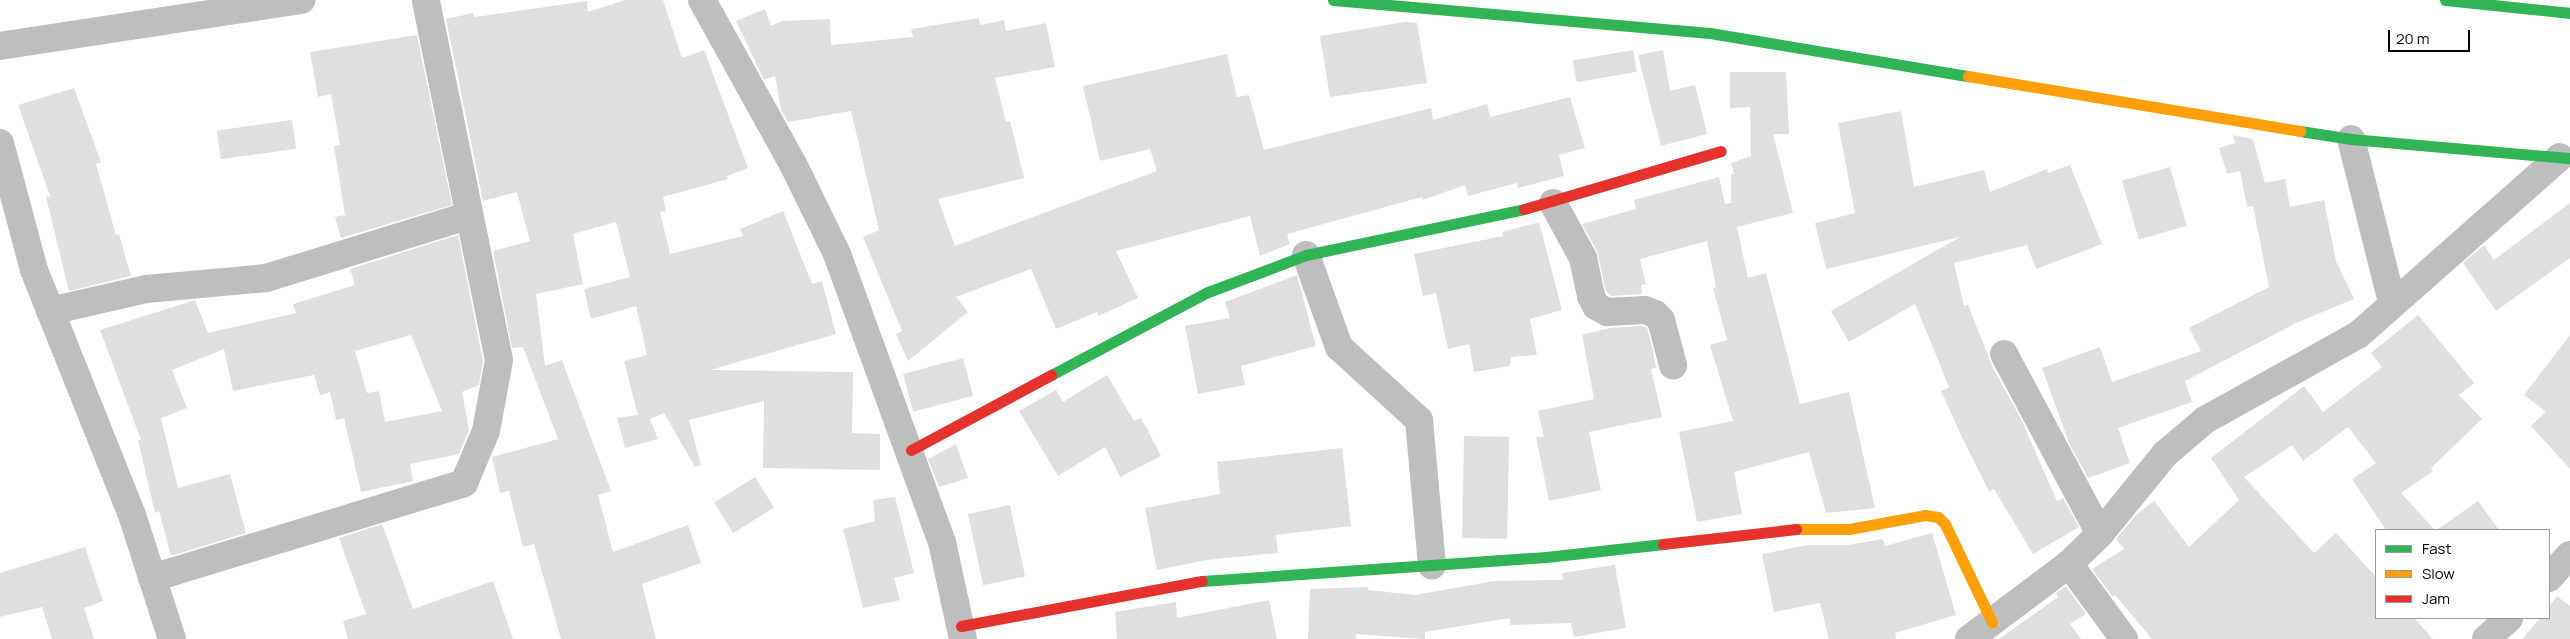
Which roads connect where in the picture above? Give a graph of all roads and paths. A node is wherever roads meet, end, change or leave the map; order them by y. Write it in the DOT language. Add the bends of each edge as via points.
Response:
graph roads {
  1 [pos="302,0"];
  2 [pos="426,0"];
  3 [pos="702,0"];
  4 [pos="1333,0"];
  5 [pos="2446,0"];
  6 [pos="2570,13"];
  7 [pos="0,46"];
  8 [pos="2351,139"];
  9 [pos="0,143"];
  10 [pos="1721,151"];
  11 [pos="2565,157"];
  12 [pos="1553,203"];
  13 [pos="468,216"];
  14 [pos="1306,255"];
  15 [pos="2392,302"];
  16 [pos="50,311"];
  17 [pos="2004,354"];
  18 [pos="1673,365"];
  19 [pos="910,450"];
  20 [pos="2100,534"];
  21 [pos="2570,555"];
  22 [pos="2069,564"];
  23 [pos="1432,565"];
  24 [pos="2550,577"];
  25 [pos="152,578"];
  26 [pos="2508,619"];
  27 [pos="1992,622"];
  28 [pos="962,632"];
  29 [pos="172,639"];
  30 [pos="1969,639"];
  31 [pos="2124,639"];
  32 [pos="2486,639"];
  1 -- 7 [label="street"];
  2 -- 13 [label="street"];
  3 -- 19 [label="street" via="793,164 837,254"];
  4 -- 8 [label="main road" via="1710,32"];
  5 -- 6 [label="main road"];
  8 -- 11 [label="main road"];
  8 -- 15 [label="street"];
  9 -- 16 [label="street" via="34,270"];
  10 -- 12 [label="main road"];
  11 -- 15 [label="street"];
  12 -- 14 [label="main road"];
  12 -- 18 [label="street" via="1583,258 1596,306 1607,312 1645,310 1655,314 1661,320"];
  13 -- 16 [label="street" via="266,278 146,289"];
  13 -- 25 [label="street" via="499,360 486,431 464,483"];
  14 -- 19 [label="main road" via="1208,292"];
  14 -- 23 [label="street" via="1339,348 1419,420"];
  15 -- 20 [label="street" via="2358,335 2205,420 2165,454"];
  16 -- 25 [label="street" via="132,515"];
  17 -- 20 [label="street"];
  19 -- 28 [label="street" via="942,542"];
  20 -- 22 [label="street"];
  21 -- 24 [label="street"];
  22 -- 27 [label="street"];
  22 -- 31 [label="street"];
  23 -- 27 [label="main road" via="1546,557 1799,529 1849,529 1925,514 1938,517 1945,524"];
  23 -- 28 [label="main road" via="1178,584"];
  25 -- 29 [label="street"];
  26 -- 32 [label="street"];
  27 -- 30 [label="street"];
}
